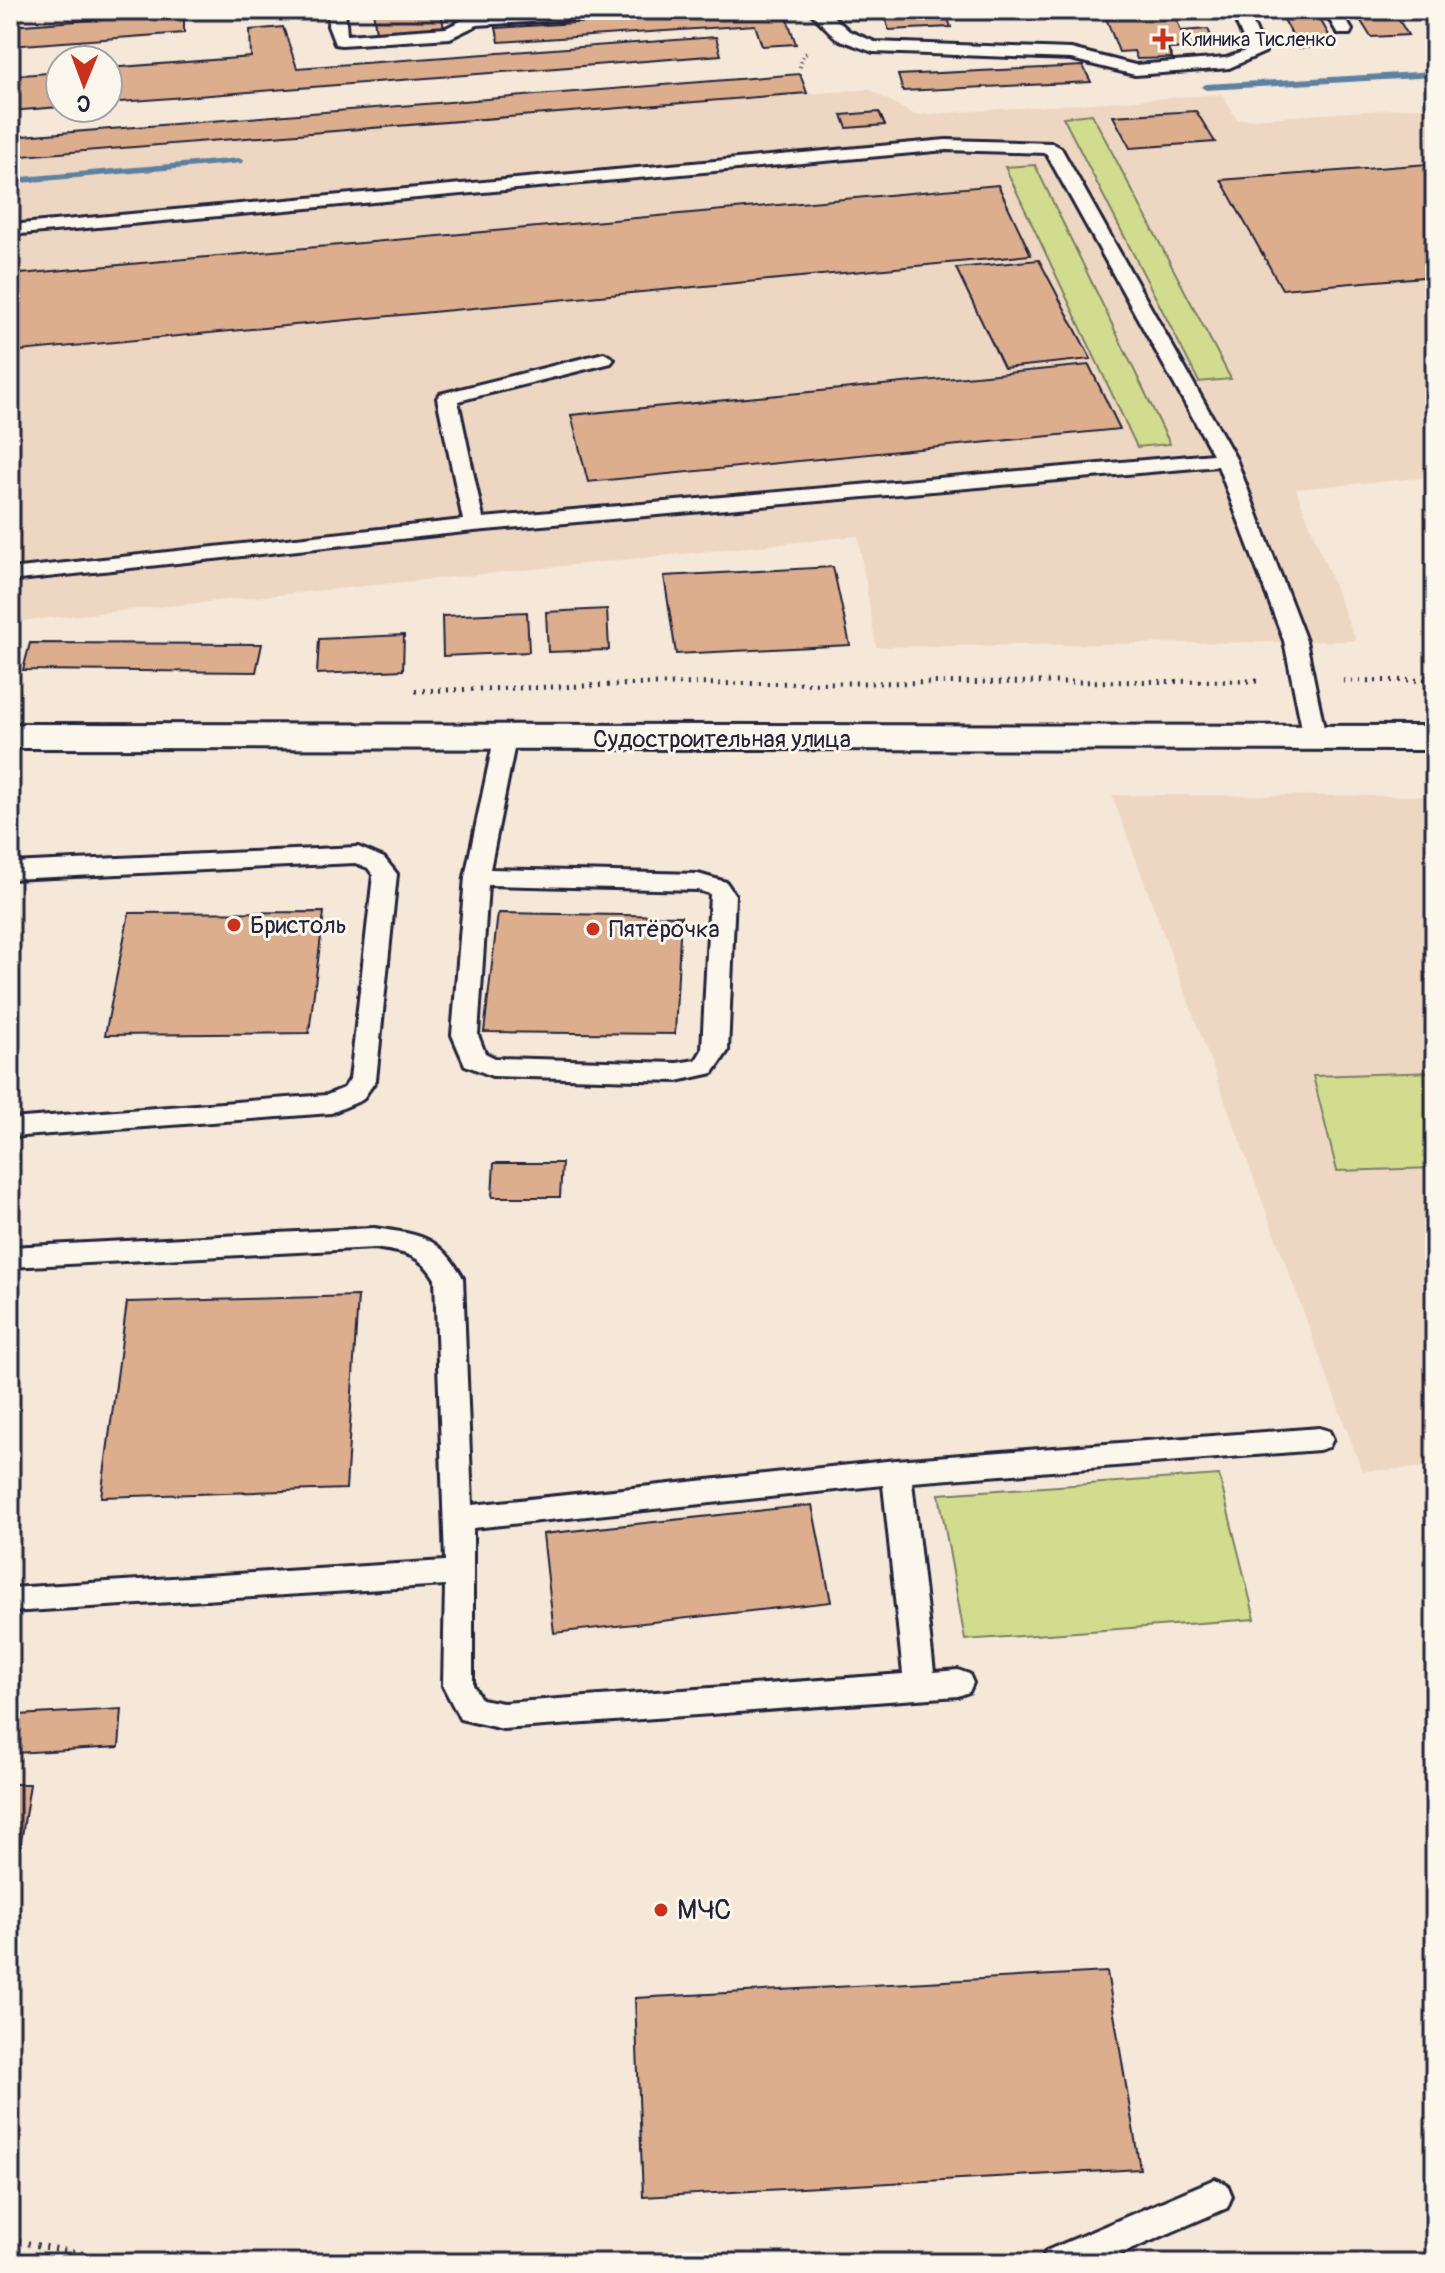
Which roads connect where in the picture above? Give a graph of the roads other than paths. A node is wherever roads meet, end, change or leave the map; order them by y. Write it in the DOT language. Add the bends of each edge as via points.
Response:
graph roads {
  1 [pos="337,10"];
  2 [pos="647,10"];
  3 [pos="816,10"];
  4 [pos="1239,10"];
  5 [pos="1332,10"];
  6 [pos="472,15"];
  7 [pos="1344,30"];
  8 [pos="10,230"];
  9 [pos="604,359"];
  10 [pos="1226,459"];
  11 [pos="474,525"];
  12 [pos="10,575"];
  13 [pos="10,736"];
  14 [pos="1315,738"];
  15 [pos="1435,738"];
  16 [pos="505,739"];
  17 [pos="10,871"];
  18 [pos="477,877"];
  19 [pos="10,1128"];
  20 [pos="10,1257"];
  21 [pos="1319,1439"];
  22 [pos="896,1472"];
  23 [pos="458,1518"];
  24 [pos="460,1572"];
  25 [pos="10,1600"];
  26 [pos="958,1683"];
  27 [pos="920,1687"];
  28 [pos="1215,2196"];
  29 [pos="1059,2263"];
  1 -- 6 [label="lane" via="341,40 450,33"];
  2 -- 6 [label="lane"];
  3 -- 4 [label="lane" via="843,35 873,47 1071,54 1135,70 1229,63 1257,52"];
  5 -- 7 [label="lane"];
  8 -- 10 [label="lane" via="946,145 1052,148"];
  9 -- 11 [label="lane" via="447,398"];
  10 -- 11 [label="lane"];
  10 -- 14 [label="lane" via="1295,641"];
  11 -- 12 [label="lane"];
  13 -- 16 [label="street, Судостроительная улица"];
  14 -- 15 [label="street, Судостроительная улица"];
  14 -- 16 [label="street, Судостроительная улица"];
  16 -- 18 [label="lane"];
  17 -- 19 [label="lane" via="358,855 385,874 363,1080 353,1094 331,1104"];
  18 -- 18 [label="lane" via="465,1035 474,1059 492,1067 677,1072 704,1067 715,1051 723,895 718,888 698,882"];
  20 -- 23 [label="lane" via="374,1238 407,1243 435,1255 449,1278"];
  21 -- 22 [label="lane"];
  22 -- 23 [label="lane"];
  22 -- 27 [label="lane"];
  23 -- 24 [label="lane"];
  24 -- 25 [label="lane"];
  24 -- 27 [label="lane" via="458,1686 471,1710 503,1716"];
  26 -- 27 [label="lane"];
  28 -- 29 [label="lane"];
}
